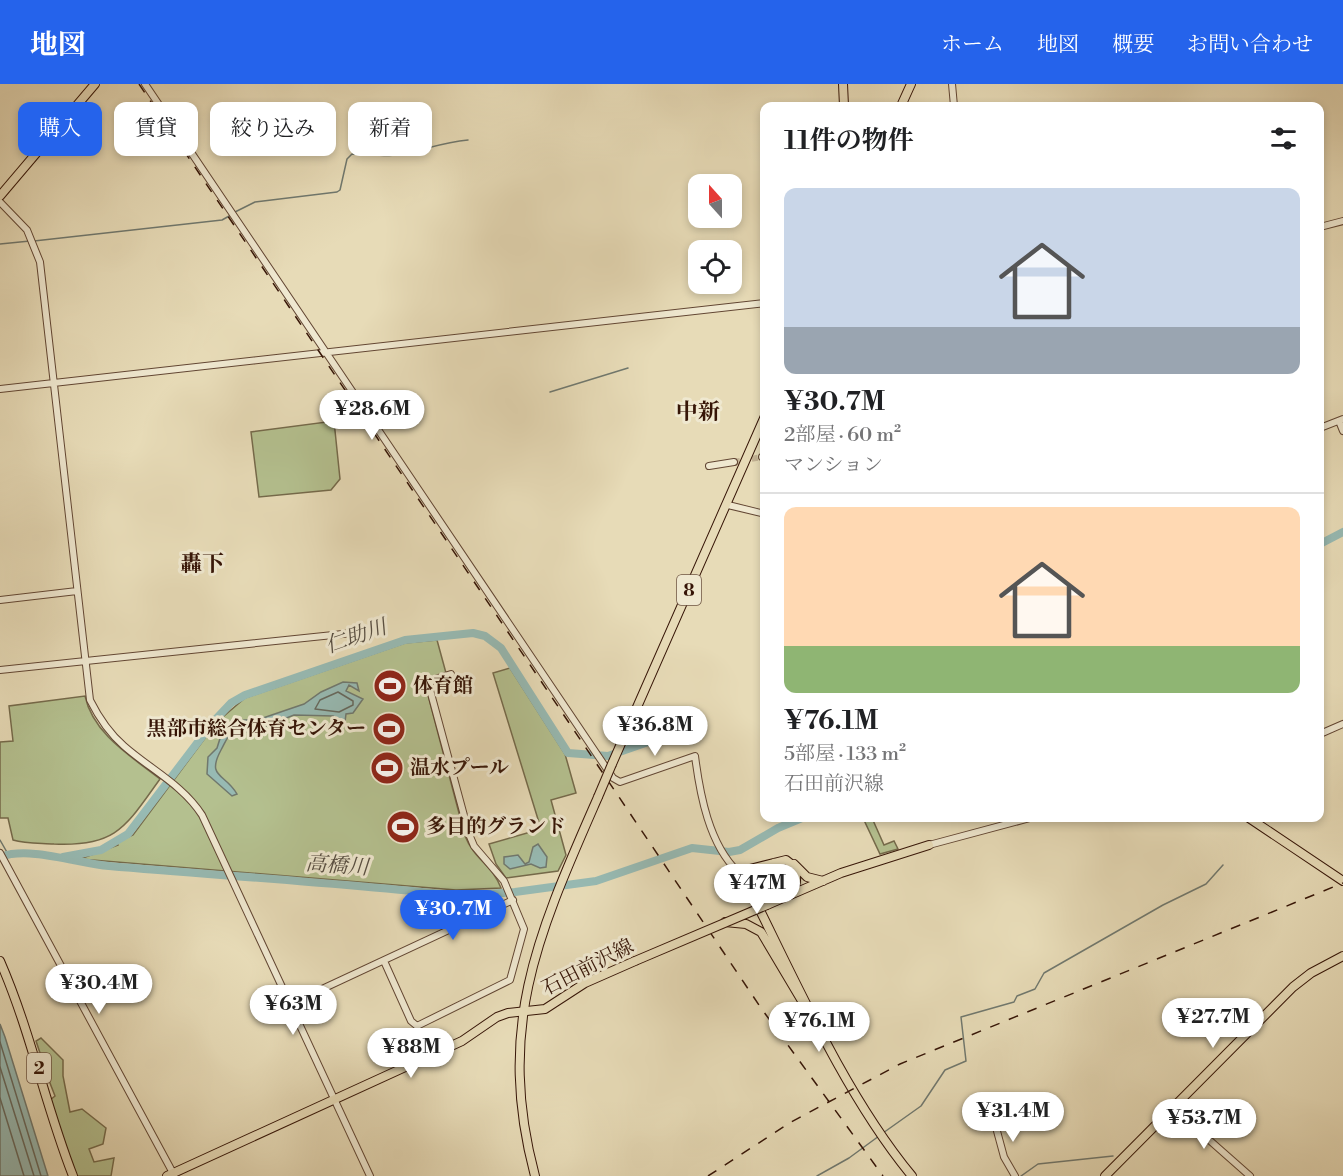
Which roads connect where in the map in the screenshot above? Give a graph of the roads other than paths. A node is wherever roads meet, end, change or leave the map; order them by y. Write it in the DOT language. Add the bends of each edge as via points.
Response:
graph roads {
  1 [pos="95,84"];
  2 [pos="145,84"];
  3 [pos="843,84"];
  4 [pos="911,84"];
  5 [pos="952,84"];
  6 [pos="844,102"];
  7 [pos="903,102"];
  8 [pos="954,102"];
  9 [pos="0,196"];
  10 [pos="0,202"];
  11 [pos="1343,221"];
  12 [pos="1324,226"];
  13 [pos="760,304"];
  14 [pos="326,352"];
  15 [pos="54,382"];
  16 [pos="0,389"];
  17 [pos="1341,420"];
  18 [pos="1324,426"];
  19 [pos="760,428"];
  20 [pos="1343,430"];
  21 [pos="734,462"];
  22 [pos="710,466"];
  23 [pos="728,505"];
  24 [pos="760,513"];
  25 [pos="77,591"];
  26 [pos="0,600"];
  27 [pos="381,630"];
  28 [pos="84,660"];
  29 [pos="0,670"];
  30 [pos="451,674"];
  31 [pos="1343,724"];
  32 [pos="1324,732"];
  33 [pos="1015,822"];
  34 [pos="1255,822"];
  35 [pos="929,845"];
  36 [pos="0,853"];
  37 [pos="776,861"];
  38 [pos="789,862"];
  39 [pos="738,872"];
  40 [pos="823,881"];
  41 [pos="1343,881"];
  42 [pos="513,900"];
  43 [pos="777,900"];
  44 [pos="764,907"];
  45 [pos="725,922"];
  46 [pos="1343,956"];
  47 [pos="384,961"];
  48 [pos="0,962"];
  49 [pos="290,1004"];
  50 [pos="523,1013"];
  51 [pos="813,1013"];
  52 [pos="417,1026"];
  53 [pos="427,1057"];
  54 [pos="334,1100"];
  55 [pos="1173,1108"];
  56 [pos="994,1120"];
  57 [pos="171,1175"];
  58 [pos="73,1176"];
  59 [pos="370,1176"];
  60 [pos="535,1176"];
  61 [pos="912,1176"];
  62 [pos="1016,1176"];
  63 [pos="1105,1176"];
  64 [pos="1250,1176"];
  1 -- 9 [label="main road"];
  2 -- 14 [label="street"];
  3 -- 6 [label="main road"];
  4 -- 7 [label="highway"];
  5 -- 8 [label="street"];
  10 -- 15 [label="street" via="27,230 40,262"];
  11 -- 12 [label="street"];
  13 -- 14 [label="street"];
  14 -- 15 [label="street"];
  14 -- 39 [label="street" via="613,778 620,782 695,756 718,847"];
  15 -- 16 [label="street"];
  15 -- 25 [label="street"];
  17 -- 18 [label="street"];
  17 -- 20 [label="street"];
  19 -- 23 [label="highway, 8"];
  21 -- 22 [label="street"];
  23 -- 24 [label="street"];
  23 -- 50 [label="highway, 8, bridge" via="556,892 528,976"];
  25 -- 26 [label="street"];
  25 -- 28 [label="street"];
  27 -- 28 [label="street"];
  28 -- 29 [label="street"];
  28 -- 49 [label="street" via="90,700 104,725 123,746 185,794 202,814"];
  30 -- 42 [label="street" via="432,680 429,686 469,834 474,846 506,884"];
  31 -- 32 [label="street"];
  33 -- 35 [label="street"];
  34 -- 41 [label="main road"];
  35 -- 40 [label="main road, 石田前沢線"];
  36 -- 57 [label="street"];
  37 -- 38 [label="main road"];
  37 -- 39 [label="main road"];
  37 -- 44 [label="main road" via="761,884"];
  38 -- 40 [label="main road" via="807,877"];
  38 -- 43 [label="main road, 石田前沢線" via="796,875 795,886"];
  39 -- 44 [label="main road"];
  40 -- 43 [label="main road, 石田前沢線"];
  42 -- 47 [label="street"];
  42 -- 52 [label="street" via="524,928 510,980"];
  43 -- 44 [label="main road, 石田前沢線"];
  44 -- 45 [label="main road, 石田前沢線, bridge"];
  44 -- 51 [label="main road"];
  45 -- 50 [label="main road, 石田前沢線, bridge" via="585,983 545,1009"];
  45 -- 51 [label="main road" via="751,926 761,932 800,1001"];
  46 -- 55 [label="main road" via="1293,987"];
  47 -- 49 [label="street"];
  47 -- 52 [label="street" via="411,1021"];
  48 -- 58 [label="main road, 2" via="27,1028"];
  49 -- 54 [label="street"];
  50 -- 53 [label="main road, 石田前沢線" via="497,1017 475,1034"];
  50 -- 60 [label="highway, 8" via="519,1045 521,1109"];
  51 -- 61 [label="main road" via="871,1120"];
  52 -- 53 [label="street"];
  53 -- 54 [label="main road, 石田前沢線"];
  54 -- 57 [label="main road, 石田前沢線"];
  54 -- 59 [label="street"];
  55 -- 63 [label="main road"];
  55 -- 64 [label="street"];
  56 -- 62 [label="street" via="1004,1157"];
}
